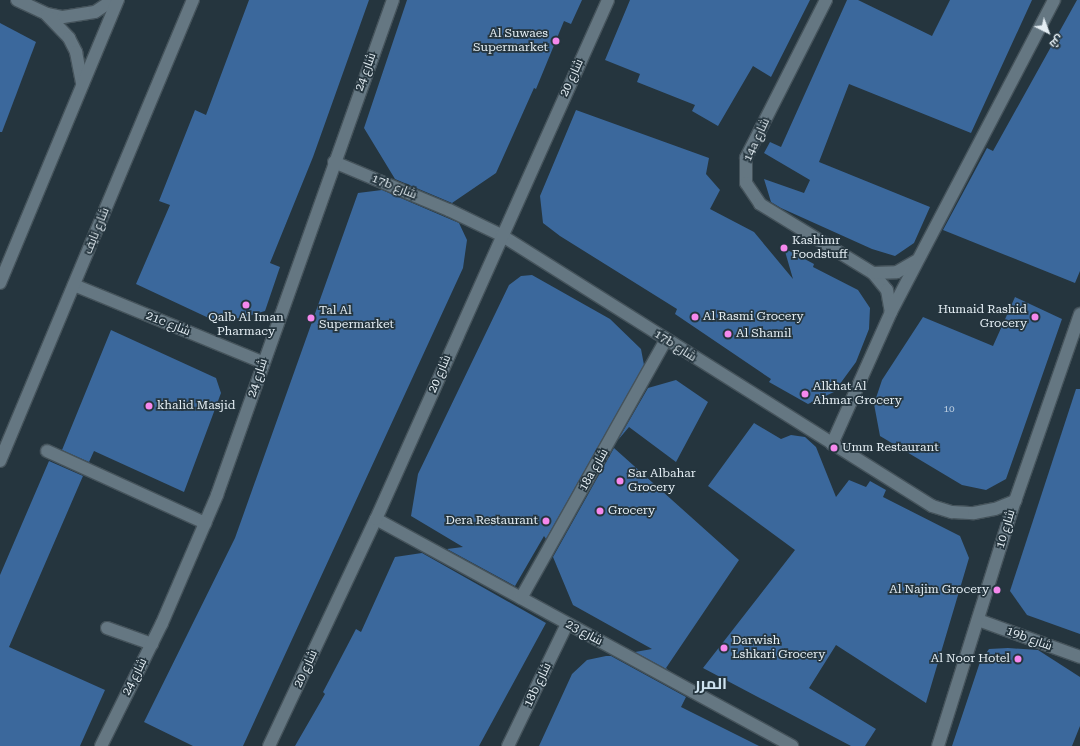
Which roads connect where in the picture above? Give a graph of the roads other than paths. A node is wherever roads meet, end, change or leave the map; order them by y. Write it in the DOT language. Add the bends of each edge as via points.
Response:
graph roads {
  1 [pos="17,0"];
  2 [pos="114,0"];
  3 [pos="118,0"];
  4 [pos="392,0"];
  5 [pos="608,0"];
  6 [pos="826,0"];
  7 [pos="1054,0"];
  8 [pos="191,2"];
  9 [pos="47,14"];
  10 [pos="82,84"];
  11 [pos="334,162"];
  12 [pos="501,235"];
  13 [pos="918,260"];
  14 [pos="873,272"];
  15 [pos="0,283"];
  16 [pos="74,285"];
  17 [pos="891,312"];
  18 [pos="1080,314"];
  19 [pos="666,340"];
  20 [pos="262,362"];
  21 [pos="832,444"];
  22 [pos="47,451"];
  23 [pos="0,461"];
  24 [pos="1015,501"];
  25 [pos="376,520"];
  26 [pos="205,523"];
  27 [pos="521,598"];
  28 [pos="978,620"];
  29 [pos="567,624"];
  30 [pos="107,628"];
  31 [pos="152,644"];
  32 [pos="1080,657"];
  33 [pos="101,746"];
  34 [pos="269,746"];
  35 [pos="508,746"];
  36 [pos="792,746"];
  37 [pos="938,746"];
  1 -- 9 [label="street"];
  2 -- 9 [label="street" via="95,12 79,16"];
  3 -- 10 [label="street"];
  4 -- 11 [label="street, شارع 24"];
  5 -- 12 [label="street, شارع 20"];
  6 -- 14 [label="street, 14a شارع" via="746,158 746,184 760,204"];
  7 -- 13 [label="street"];
  8 -- 16 [label="street, شارع نايف"];
  9 -- 10 [label="street" via="69,38 76,52"];
  10 -- 15 [label="street"];
  11 -- 12 [label="street, 17b شارع" via="449,210"];
  11 -- 20 [label="street, شارع 24"];
  12 -- 19 [label="street, 17b شارع"];
  12 -- 25 [label="street, شارع 20"];
  13 -- 14 [label="street" via="896,272"];
  13 -- 17 [label="street"];
  14 -- 17 [label="street, 14a شارع" via="887,290"];
  16 -- 20 [label="street, 21c شارع"];
  16 -- 23 [label="street, شارع نايف"];
  17 -- 21 [label="street"];
  18 -- 24 [label="street, شارع 10"];
  19 -- 21 [label="street, 17b شارع"];
  19 -- 27 [label="street, 18a شارع"];
  20 -- 26 [label="street, شارع 24"];
  21 -- 24 [label="street, 17b شارع" via="932,506 952,512 974,513 995,510"];
  22 -- 26 [label="street"];
  24 -- 28 [label="street, شارع 10"];
  25 -- 27 [label="street, شارع 23"];
  25 -- 34 [label="street, شارع 20"];
  26 -- 31 [label="street, شارع 24"];
  27 -- 29 [label="street, شارع 23"];
  28 -- 32 [label="street, 19b شارع"];
  28 -- 37 [label="street, شارع 10"];
  29 -- 35 [label="street, 18b شارع"];
  29 -- 36 [label="street, شارع 23"];
  30 -- 31 [label="street"];
  31 -- 33 [label="street, شارع 24"];
}
